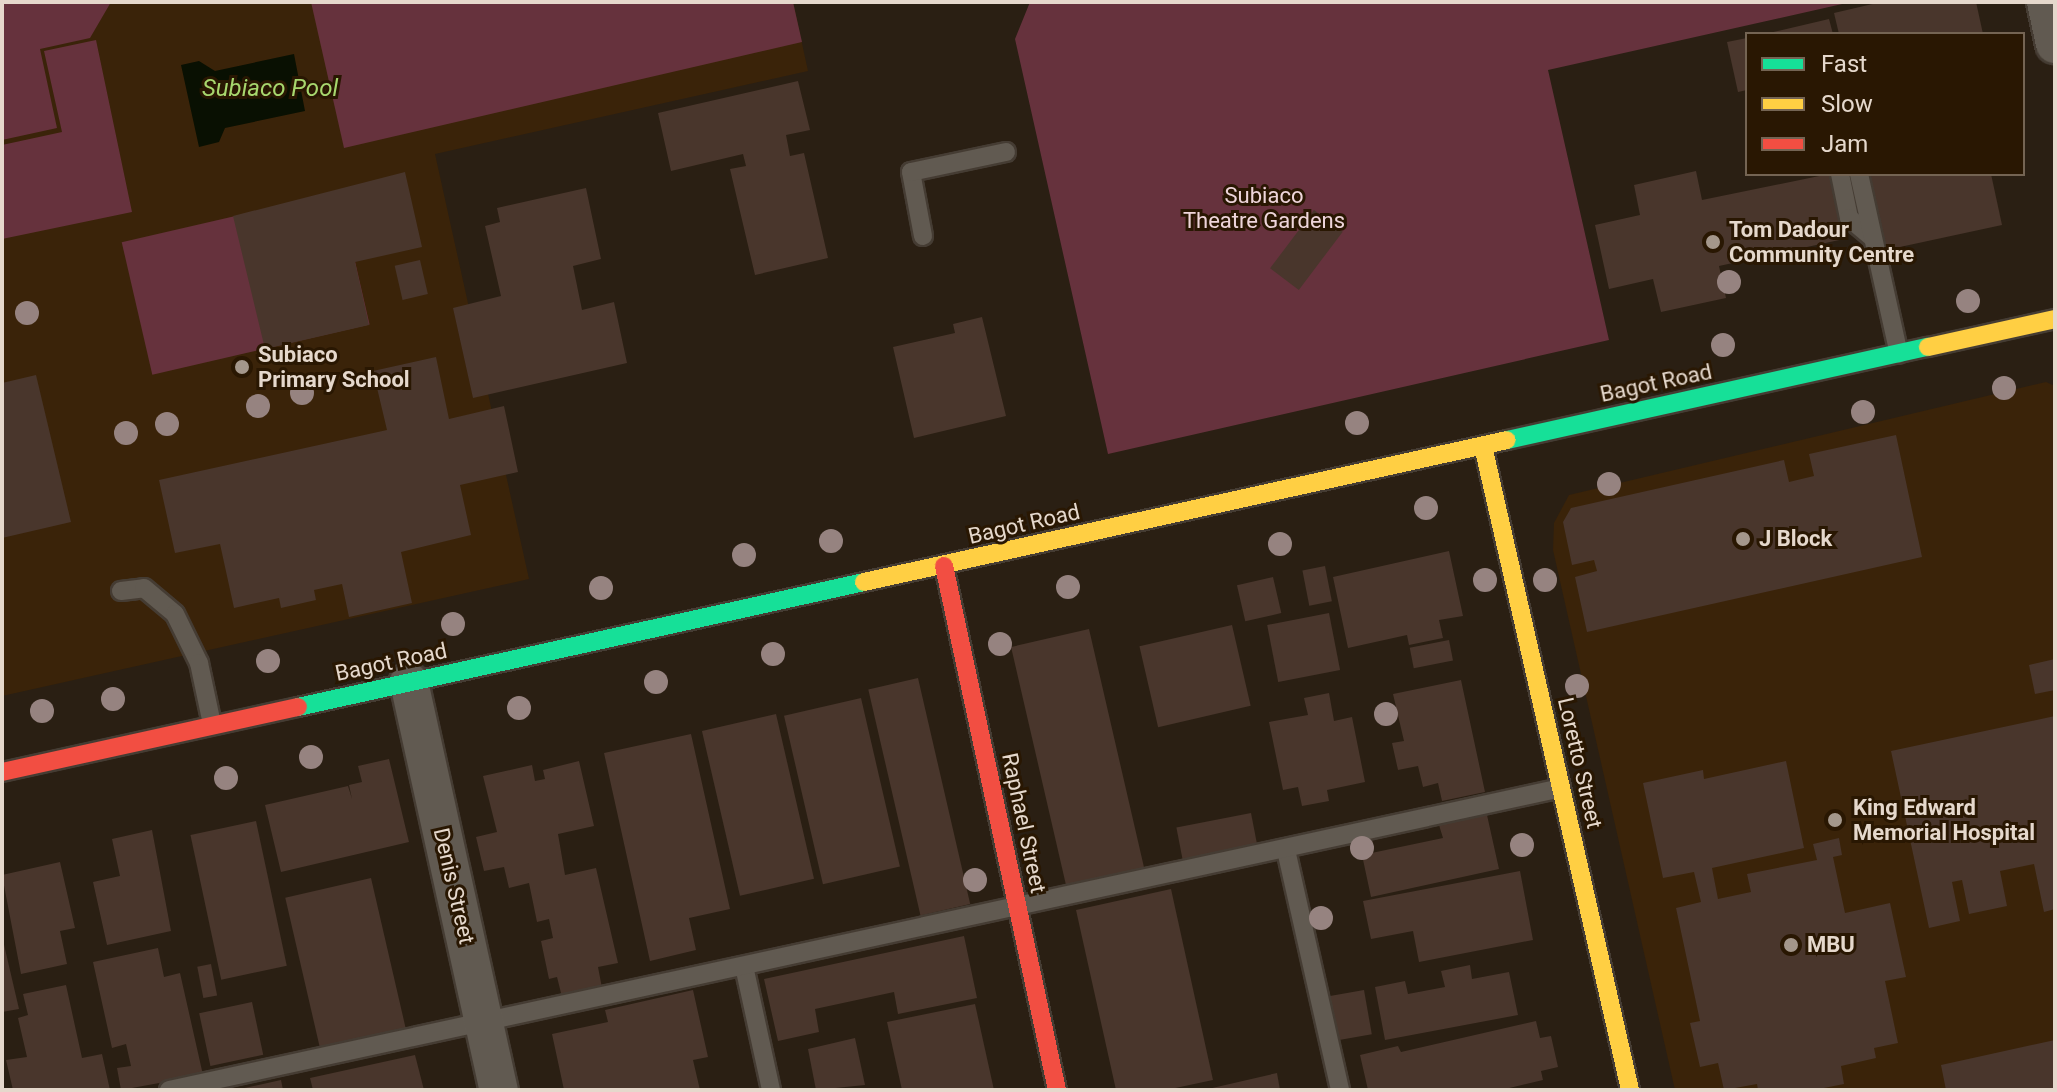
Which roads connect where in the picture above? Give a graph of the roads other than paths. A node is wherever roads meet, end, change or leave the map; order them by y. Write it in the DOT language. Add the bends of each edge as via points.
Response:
graph roads {
  1 [pos="2046,2"];
  2 [pos="2055,44"];
  3 [pos="1006,152"];
  4 [pos="1840,176"];
  5 [pos="1859,176"];
  6 [pos="923,236"];
  7 [pos="1872,237"];
  8 [pos="2055,319"];
  9 [pos="1899,354"];
  10 [pos="1483,446"];
  11 [pos="944,566"];
  12 [pos="121,591"];
  13 [pos="409,682"];
  14 [pos="212,724"];
  15 [pos="2,772"];
  16 [pos="1561,788"];
  17 [pos="1286,850"];
  18 [pos="1018,909"];
  19 [pos="744,966"];
  20 [pos="484,1021"];
  21 [pos="216,1085"];
  22 [pos="169,1090"];
  23 [pos="499,1090"];
  24 [pos="771,1090"];
  25 [pos="1057,1090"];
  26 [pos="1340,1090"];
  27 [pos="1630,1090"];
  1 -- 2 [label="street"];
  3 -- 6 [label="lane" via="911,172"];
  4 -- 7 [label="lane" via="1849,218"];
  5 -- 7 [label="lane"];
  7 -- 9 [label="lane"];
  8 -- 9 [label="main road, Bagot Road"];
  9 -- 10 [label="main road, Bagot Road"];
  10 -- 11 [label="main road, Bagot Road"];
  10 -- 16 [label="main road, Loretto Street"];
  11 -- 13 [label="main road, Bagot Road"];
  11 -- 18 [label="main road, Raphael Street"];
  12 -- 14 [label="lane" via="144,588 175,614 199,663"];
  13 -- 14 [label="main road, Bagot Road"];
  13 -- 20 [label="street, Denis Street"];
  14 -- 15 [label="main road, Bagot Road"];
  16 -- 17 [label="lane"];
  16 -- 27 [label="main road, Loretto Street"];
  17 -- 18 [label="lane"];
  17 -- 26 [label="lane"];
  18 -- 19 [label="lane"];
  18 -- 25 [label="main road, Raphael Street"];
  19 -- 20 [label="lane"];
  19 -- 24 [label="lane"];
  20 -- 21 [label="lane"];
  20 -- 23 [label="street, Denis Street"];
  21 -- 22 [label="lane"];
}
